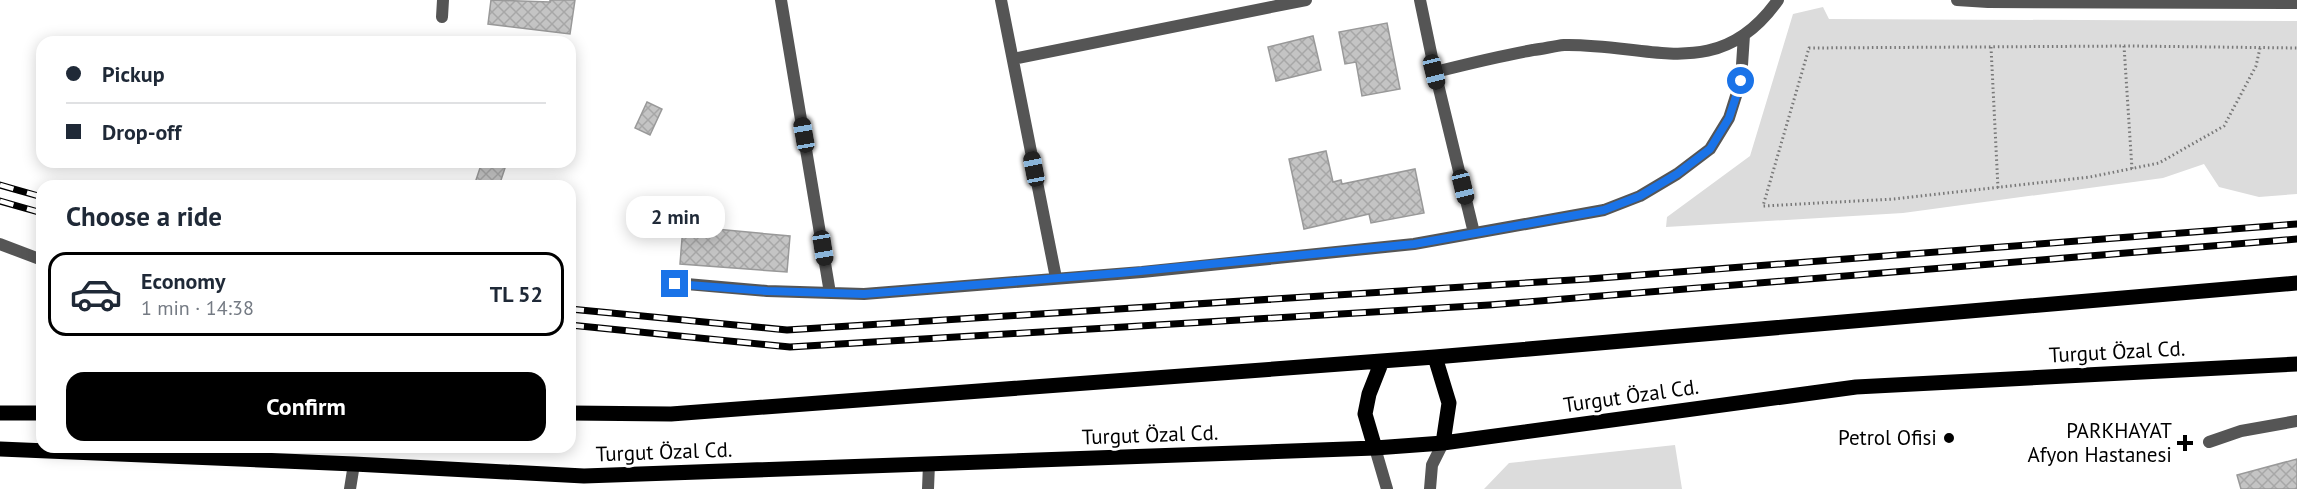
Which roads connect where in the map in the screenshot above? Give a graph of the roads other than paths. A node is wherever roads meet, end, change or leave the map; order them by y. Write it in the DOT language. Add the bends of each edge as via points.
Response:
graph roads {
  1 [pos="442,0"];
  2 [pos="781,0"];
  3 [pos="1001,0"];
  4 [pos="1306,0"];
  5 [pos="1420,0"];
  6 [pos="1778,0"];
  7 [pos="1957,0"];
  8 [pos="2204,1"];
  9 [pos="2297,3"];
  10 [pos="442,17"];
  11 [pos="1744,35"];
  12 [pos="1013,59"];
  13 [pos="1434,72"];
  14 [pos="1474,233"];
  15 [pos="0,244"];
  16 [pos="36,258"];
  17 [pos="1056,278"];
  18 [pos="2297,283"];
  19 [pos="675,284"];
  20 [pos="830,293"];
  21 [pos="1435,357"];
  22 [pos="1382,361"];
  23 [pos="2297,364"];
  24 [pos="0,413"];
  25 [pos="36,413"];
  26 [pos="576,413"];
  27 [pos="2297,421"];
  28 [pos="1443,442"];
  29 [pos="2209,442"];
  30 [pos="1375,448"];
  31 [pos="0,449"];
  32 [pos="36,450"];
  33 [pos="164,453"];
  34 [pos="354,464"];
  35 [pos="929,464"];
  36 [pos="350,489"];
  37 [pos="928,489"];
  38 [pos="1387,489"];
  39 [pos="1430,489"];
  1 -- 10 [label="street"];
  2 -- 20 [label="street"];
  3 -- 12 [label="street"];
  4 -- 12 [label="street"];
  5 -- 13 [label="street"];
  6 -- 11 [label="street" via="1766,18"];
  7 -- 8 [label="street"];
  8 -- 9 [label="street"];
  11 -- 13 [label="street" via="1705,53 1564,45"];
  11 -- 14 [label="street" via="1741,81 1729,118 1710,149 1677,174 1640,196 1604,210"];
  12 -- 17 [label="street"];
  13 -- 14 [label="street"];
  14 -- 17 [label="street" via="1414,244"];
  15 -- 16 [label="street"];
  17 -- 20 [label="street" via="864,294"];
  18 -- 21 [label="main road, Turgut Özal Cd."];
  19 -- 20 [label="street"];
  21 -- 22 [label="main road, Turgut Özal Cd."];
  21 -- 28 [label="main road" via="1449,404"];
  22 -- 26 [label="main road, Turgut Özal Cd." via="671,414"];
  22 -- 30 [label="main road" via="1368,394 1365,414"];
  23 -- 28 [label="main road, Turgut Özal Cd." via="1856,387"];
  24 -- 25 [label="main road"];
  27 -- 29 [label="street" via="2241,431"];
  28 -- 30 [label="main road, Turgut Özal Cd."];
  28 -- 39 [label="street" via="1432,465"];
  30 -- 35 [label="main road, Turgut Özal Cd."];
  30 -- 38 [label="street"];
  31 -- 32 [label="main road, Turgut Özal Cd."];
  33 -- 34 [label="main road, Turgut Özal Cd."];
  34 -- 35 [label="main road, Turgut Özal Cd." via="584,476"];
  34 -- 36 [label="street"];
  35 -- 37 [label="street"];
}
